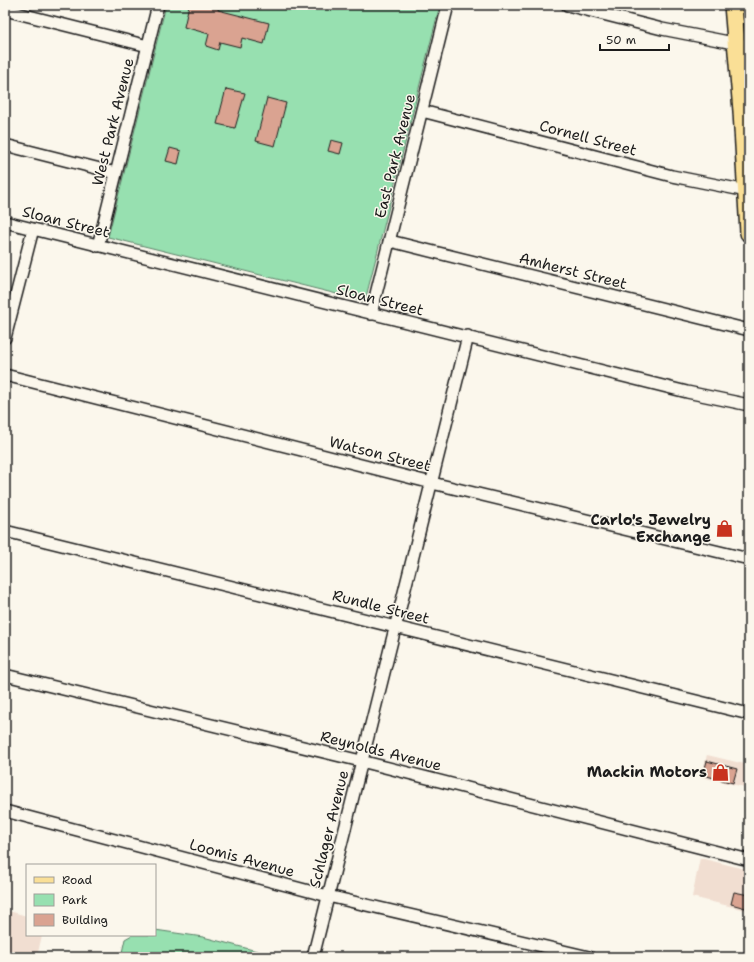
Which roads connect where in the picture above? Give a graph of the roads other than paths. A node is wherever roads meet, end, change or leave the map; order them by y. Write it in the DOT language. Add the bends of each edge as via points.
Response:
graph roads {
  1 [pos="158,5"];
  2 [pos="448,5"];
  3 [pos="567,5"];
  4 [pos="733,5"];
  5 [pos="5,10"];
  6 [pos="743,44"];
  7 [pos="148,46"];
  8 [pos="422,111"];
  9 [pos="5,145"];
  10 [pos="116,173"];
  11 [pos="747,191"];
  12 [pos="5,222"];
  13 [pos="33,229"];
  14 [pos="749,233"];
  15 [pos="390,241"];
  16 [pos="98,246"];
  17 [pos="371,314"];
  18 [pos="749,330"];
  19 [pos="468,336"];
  20 [pos="5,338"];
  21 [pos="5,375"];
  22 [pos="749,405"];
  23 [pos="432,483"];
  24 [pos="5,531"];
  25 [pos="749,559"];
  26 [pos="395,626"];
  27 [pos="5,675"];
  28 [pos="749,714"];
  29 [pos="361,761"];
  30 [pos="5,812"];
  31 [pos="749,860"];
  32 [pos="328,896"];
  33 [pos="313,957"];
  34 [pos="589,957"];
  1 -- 7 [label="street, West Park Avenue"];
  2 -- 8 [label="street, East Park Avenue"];
  3 -- 6 [label="street" via="662,29"];
  4 -- 6 [label="main road"];
  5 -- 7 [label="street"];
  6 -- 11 [label="main road"];
  7 -- 10 [label="street, West Park Avenue"];
  8 -- 11 [label="street, Cornell Street" via="672,176"];
  8 -- 15 [label="street, East Park Avenue"];
  9 -- 10 [label="street"];
  10 -- 16 [label="street, West Park Avenue"];
  11 -- 14 [label="main road"];
  12 -- 13 [label="street, Sloan Street"];
  13 -- 16 [label="street, Sloan Street"];
  13 -- 20 [label="street"];
  15 -- 17 [label="street, East Park Avenue"];
  15 -- 18 [label="street, Amherst Street"];
  16 -- 17 [label="street, Sloan Street"];
  17 -- 19 [label="street, Sloan Street"];
  19 -- 22 [label="street, Sloan Street" via="687,392"];
  19 -- 23 [label="street, Schlager Avenue"];
  21 -- 23 [label="street, Watson Street"];
  23 -- 25 [label="street, Watson Street"];
  23 -- 26 [label="street, Schlager Avenue"];
  24 -- 26 [label="street, Rundle Street"];
  26 -- 28 [label="street, Rundle Street"];
  26 -- 29 [label="street, Schlager Avenue"];
  27 -- 29 [label="street, Reynolds Avenue"];
  29 -- 31 [label="street, Reynolds Avenue"];
  29 -- 32 [label="street, Schlager Avenue"];
  30 -- 32 [label="street, Loomis Avenue"];
  32 -- 33 [label="street, Schlager Avenue"];
  32 -- 34 [label="street, Loomis Avenue"];
}
